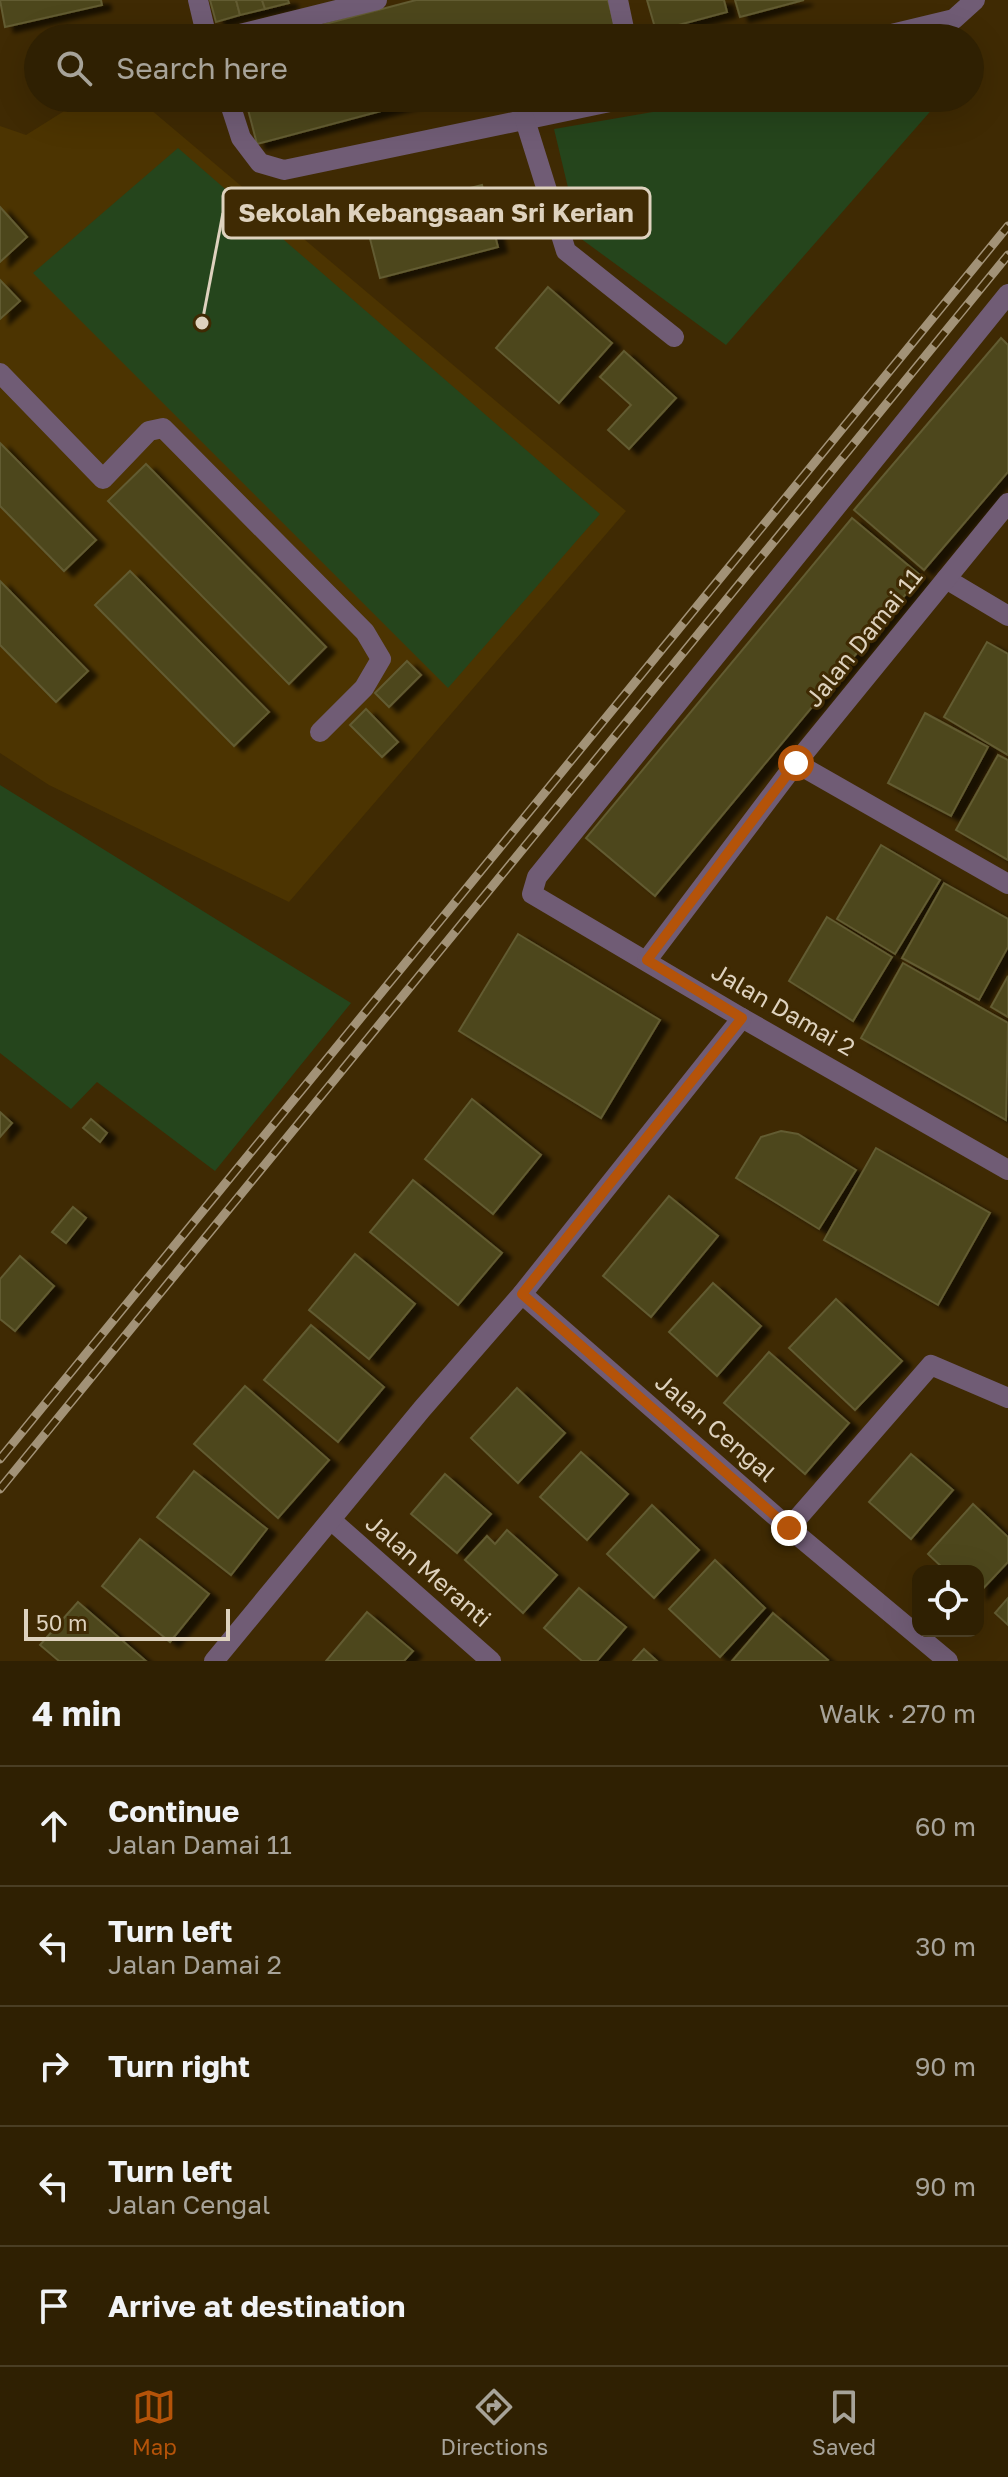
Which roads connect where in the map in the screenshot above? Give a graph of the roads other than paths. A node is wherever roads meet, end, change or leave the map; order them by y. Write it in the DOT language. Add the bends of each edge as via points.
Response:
graph roads {
  1 [pos="198,0"];
  2 [pos="377,0"];
  3 [pos="618,0"];
  4 [pos="975,0"];
  5 [pos="204,24"];
  6 [pos="280,24"];
  7 [pos="623,24"];
  8 [pos="933,24"];
  9 [pos="233,112"];
  10 [pos="563,112"];
  11 [pos="525,120"];
  12 [pos="1008,294"];
  13 [pos="674,337"];
  14 [pos="0,373"];
  15 [pos="1008,503"];
  16 [pos="946,579"];
  17 [pos="1008,616"];
  18 [pos="320,732"];
  19 [pos="796,763"];
  20 [pos="1008,884"];
  21 [pos="647,960"];
  22 [pos="742,1018"];
  23 [pos="1008,1170"];
  24 [pos="522,1294"];
  25 [pos="1008,1398"];
  26 [pos="331,1520"];
  27 [pos="789,1528"];
  28 [pos="214,1661"];
  29 [pos="491,1661"];
  30 [pos="948,1661"];
  1 -- 5 [label="street"];
  2 -- 6 [label="street"];
  3 -- 7 [label="street"];
  4 -- 8 [label="street" via="954,19"];
  9 -- 11 [label="street" via="241,138 260,163 284,170"];
  10 -- 11 [label="street"];
  11 -- 13 [label="street" via="566,251"];
  12 -- 21 [label="street, Jalan Damai 2" via="537,877 532,894"];
  14 -- 18 [label="street" via="103,479 149,431 163,428 365,632 381,659 364,688"];
  15 -- 16 [label="street, Jalan Damai 11"];
  16 -- 17 [label="street"];
  16 -- 19 [label="street, Jalan Damai 11"];
  19 -- 20 [label="street"];
  19 -- 21 [label="street, Jalan Damai 11"];
  21 -- 22 [label="street, Jalan Damai 2"];
  22 -- 23 [label="street, Jalan Damai 2"];
  22 -- 24 [label="street"];
  24 -- 26 [label="street"];
  24 -- 27 [label="street, Jalan Cengal"];
  25 -- 27 [label="street" via="931,1365"];
  26 -- 28 [label="street"];
  26 -- 29 [label="street, Jalan Meranti"];
  27 -- 30 [label="street, Jalan Cengal"];
}
